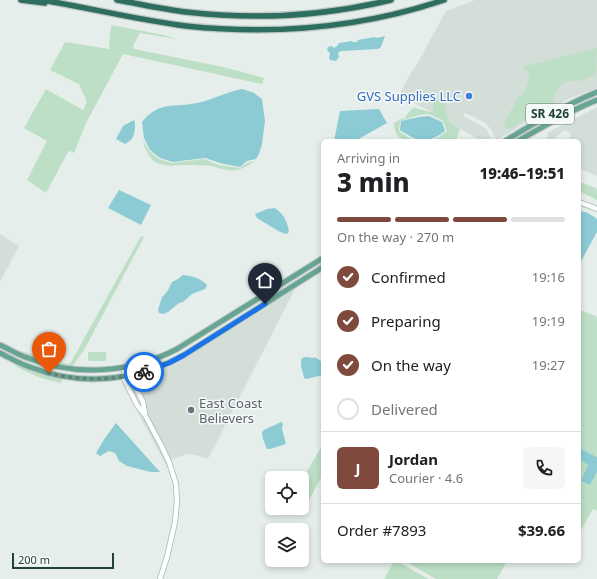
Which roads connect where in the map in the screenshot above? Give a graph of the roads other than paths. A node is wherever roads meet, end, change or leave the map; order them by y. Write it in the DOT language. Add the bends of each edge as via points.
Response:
graph roads {
  1 [pos="21,0"];
  2 [pos="42,0"];
  3 [pos="117,0"];
  4 [pos="391,0"];
  5 [pos="444,0"];
  6 [pos="79,6"];
  7 [pos="597,92"];
  8 [pos="597,100"];
  9 [pos="508,139"];
  10 [pos="521,139"];
  11 [pos="581,203"];
  12 [pos="597,209"];
  13 [pos="321,259"];
  14 [pos="321,267"];
  15 [pos="236,312"];
  16 [pos="228,328"];
  17 [pos="0,344"];
  18 [pos="0,353"];
  19 [pos="16,353"];
  20 [pos="11,358"];
  21 [pos="28,358"];
  22 [pos="125,367"];
  23 [pos="129,376"];
  24 [pos="123,377"];
  25 [pos="145,415"];
  26 [pos="160,579"];
  1 -- 6 [label="highway"];
  2 -- 6 [label="highway"];
  3 -- 4 [label="highway" via="215,15 277,16 318,13"];
  5 -- 6 [label="highway" via="406,12 346,24 278,30 186,26"];
  7 -- 9 [label="main road, SR 426" via="544,117"];
  8 -- 10 [label="main road, SR 426"];
  11 -- 12 [label="main road"];
  13 -- 15 [label="main road"];
  14 -- 16 [label="main road"];
  15 -- 16 [label="main road" via="230,319"];
  15 -- 22 [label="main road" via="168,353"];
  16 -- 23 [label="main road" via="177,359"];
  17 -- 19 [label="main road"];
  18 -- 19 [label="main road"];
  18 -- 20 [label="main road"];
  19 -- 21 [label="main road"];
  20 -- 21 [label="main road"];
  20 -- 24 [label="main road" via="39,370 67,377"];
  21 -- 22 [label="main road" via="48,365 75,369"];
  22 -- 23 [label="main road"];
  22 -- 24 [label="main road"];
  23 -- 24 [label="main road"];
  23 -- 25 [label="main road" via="142,402"];
  24 -- 25 [label="main road"];
  25 -- 26 [label="main road" via="169,462 176,484 175,522"];
}
